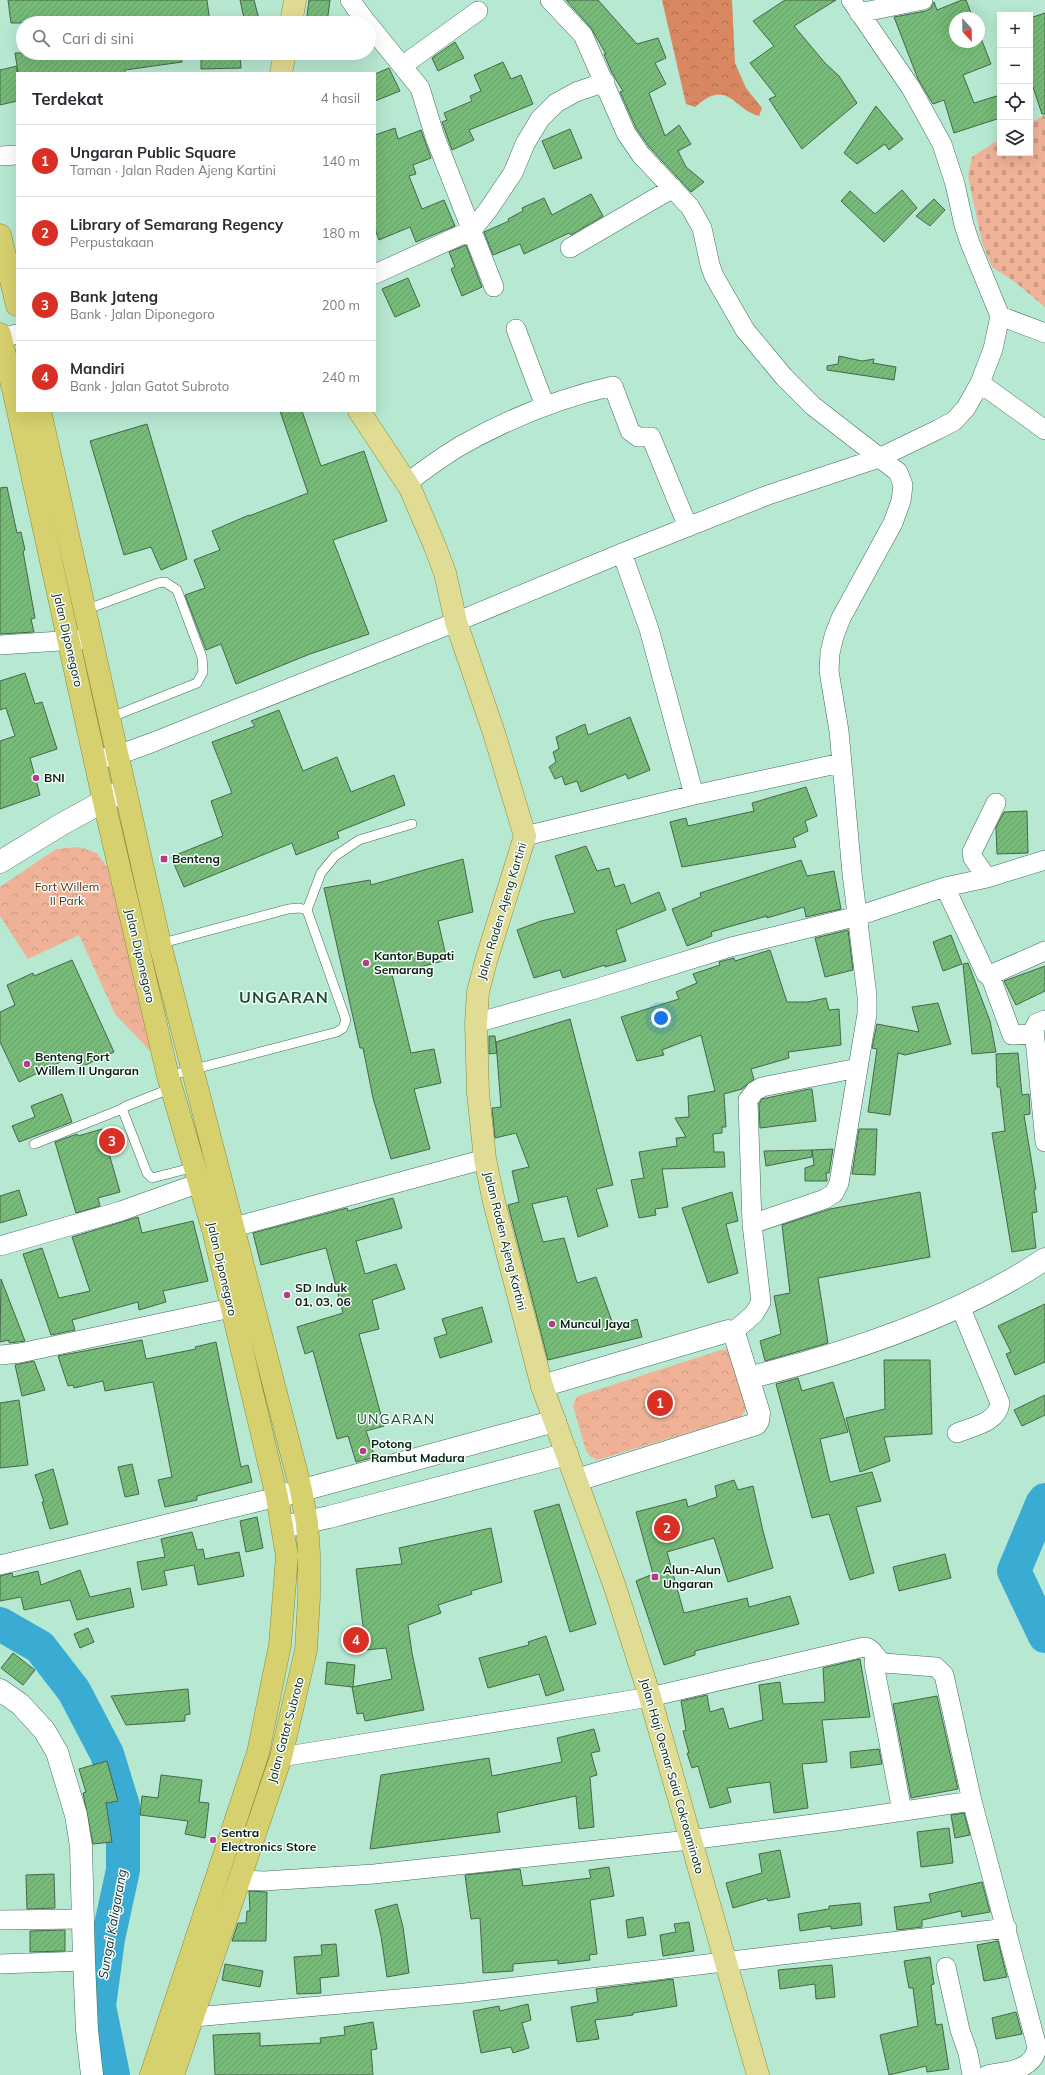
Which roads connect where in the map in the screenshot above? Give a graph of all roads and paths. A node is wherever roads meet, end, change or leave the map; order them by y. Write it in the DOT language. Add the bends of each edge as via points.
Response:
graph roads {
  1 [pos="295,0"];
  2 [pos="350,0"];
  3 [pos="550,0"];
  4 [pos="923,0"];
  5 [pos="855,7"];
  6 [pos="478,11"];
  7 [pos="292,16"];
  8 [pos="362,16"];
  9 [pos="376,34"];
  10 [pos="284,60"];
  11 [pos="402,66"];
  12 [pos="281,72"];
  13 [pos="605,82"];
  14 [pos="16,155"];
  15 [pos="0,156"];
  16 [pos="673,188"];
  17 [pos="472,230"];
  18 [pos="0,234"];
  19 [pos="570,248"];
  20 [pos="376,274"];
  21 [pos="494,287"];
  22 [pos="16,301"];
  23 [pos="1000,316"];
  24 [pos="516,329"];
  25 [pos="1045,333"];
  26 [pos="6,335"];
  27 [pos="980,383"];
  28 [pos="16,400"];
  29 [pos="545,406"];
  30 [pos="18,412"];
  31 [pos="40,412"];
  32 [pos="360,412"];
  33 [pos="1045,430"];
  34 [pos="878,458"];
  35 [pos="407,482"];
  36 [pos="688,527"];
  37 [pos="622,553"];
  38 [pos="84,610"];
  39 [pos="456,622"];
  40 [pos="90,639"];
  41 [pos="67,641"];
  42 [pos="0,645"];
  43 [pos="109,718"];
  44 [pos="118,755"];
  45 [pos="95,760"];
  46 [pos="841,763"];
  47 [pos="124,790"];
  48 [pos="694,795"];
  49 [pos="104,802"];
  50 [pos="996,804"];
  51 [pos="412,824"];
  52 [pos="525,836"];
  53 [pos="1045,860"];
  54 [pos="0,862"];
  55 [pos="987,878"];
  56 [pos="945,887"];
  57 [pos="307,910"];
  58 [pos="858,916"];
  59 [pos="149,946"];
  60 [pos="1045,952"];
  61 [pos="990,975"];
  62 [pos="476,1023"];
  63 [pos="1040,1027"];
  64 [pos="858,1068"];
  65 [pos="192,1069"];
  66 [pos="170,1082"];
  67 [pos="122,1109"];
  68 [pos="1045,1142"];
  69 [pos="34,1144"];
  70 [pos="486,1159"];
  71 [pos="197,1175"];
  72 [pos="752,1224"];
  73 [pos="234,1227"];
  74 [pos="0,1246"];
  75 [pos="1045,1259"];
  76 [pos="960,1306"];
  77 [pos="231,1308"];
  78 [pos="733,1332"];
  79 [pos="0,1355"];
  80 [pos="748,1378"];
  81 [pos="542,1386"];
  82 [pos="555,1421"];
  83 [pos="957,1433"];
  84 [pos="567,1454"];
  85 [pos="419,1459"];
  86 [pos="577,1480"];
  87 [pos="301,1490"];
  88 [pos="429,1491"];
  89 [pos="278,1497"];
  90 [pos="307,1523"];
  91 [pos="283,1527"];
  92 [pos="0,1565"];
  93 [pos="875,1656"];
  94 [pos="0,1690"];
  95 [pos="650,1697"];
  96 [pos="281,1757"];
  97 [pos="972,1801"];
  98 [pos="902,1811"];
  99 [pos="690,1840"];
  100 [pos="239,1880"];
  101 [pos="84,1919"];
  102 [pos="0,1920"];
  103 [pos="1007,1928"];
  104 [pos="84,1961"];
  105 [pos="726,1962"];
  106 [pos="0,1964"];
  107 [pos="946,1967"];
  108 [pos="194,2017"];
  109 [pos="1038,2061"];
  110 [pos="92,2075"];
  111 [pos="151,2075"];
  112 [pos="173,2075"];
  113 [pos="758,2075"];
  114 [pos="972,2075"];
  115 [pos="987,2075"];
  1 -- 7 [label="main road"];
  2 -- 8 [label="street"];
  3 -- 13 [label="street" via="583,35"];
  4 -- 5 [label="street"];
  5 -- 23 [label="street" via="911,88 942,144 956,184 968,237"];
  6 -- 11 [label="street"];
  9 -- 11 [label="street"];
  10 -- 12 [label="main road"];
  11 -- 17 [label="street" via="420,88 435,137"];
  13 -- 16 [label="street" via="626,133 641,155"];
  13 -- 17 [label="street" via="576,92 556,103 540,118 525,144 513,173"];
  14 -- 15 [label="street"];
  16 -- 19 [label="street"];
  16 -- 34 [label="street" via="690,207 702,228 714,276 745,330 784,377 813,406"];
  17 -- 20 [label="street"];
  17 -- 21 [label="street"];
  18 -- 22 [label="highway"];
  23 -- 25 [label="street"];
  23 -- 27 [label="street" via="993,349"];
  24 -- 29 [label="street"];
  26 -- 28 [label="highway"];
  27 -- 33 [label="street"];
  27 -- 34 [label="street" via="966,408 954,420"];
  29 -- 35 [label="street" via="459,447"];
  29 -- 36 [label="street" via="613,386 630,432 638,437 651,437"];
  30 -- 41 [label="highway, Jalan Diponegoro"];
  31 -- 38 [label="highway, Jalan Diponegoro"];
  32 -- 35 [label="main road, Jalan Raden Ajeng Kartini"];
  34 -- 36 [label="street" via="788,488"];
  34 -- 46 [label="street" via="898,472 903,485 901,501 893,523 841,618 830,653 829,671 839,731"];
  35 -- 39 [label="main road, Jalan Raden Ajeng Kartini" via="445,573"];
  36 -- 37 [label="street"];
  37 -- 39 [label="street"];
  37 -- 48 [label="street" via="649,628"];
  38 -- 40 [label="highway, Jalan Diponegoro"];
  38 -- 43 [label="lane" via="165,582 176,590 202,657 203,672 197,683"];
  39 -- 44 [label="street"];
  39 -- 52 [label="main road, Jalan Raden Ajeng Kartini" via="494,733"];
  40 -- 41 [label="street"];
  40 -- 43 [label="highway, Jalan Diponegoro"];
  41 -- 42 [label="street"];
  41 -- 45 [label="highway, Jalan Diponegoro"];
  43 -- 44 [label="highway, Jalan Diponegoro"];
  44 -- 45 [label="street"];
  44 -- 47 [label="highway, Jalan Diponegoro"];
  45 -- 49 [label="highway, Jalan Diponegoro"];
  46 -- 48 [label="street"];
  46 -- 58 [label="street"];
  47 -- 49 [label="street"];
  47 -- 59 [label="highway, Jalan Diponegoro"];
  48 -- 52 [label="street"];
  49 -- 54 [label="street"];
  49 -- 59 [label="highway, Jalan Diponegoro"];
  50 -- 55 [label="street" via="972,852 973,858"];
  51 -- 57 [label="lane" via="359,840 334,856 321,873"];
  52 -- 62 [label="main road, Jalan Raden Ajeng Kartini" via="486,961 478,992"];
  53 -- 55 [label="street"];
  55 -- 56 [label="street"];
  56 -- 58 [label="street"];
  56 -- 61 [label="street" via="983,970"];
  57 -- 59 [label="lane" via="288,909"];
  57 -- 65 [label="lane" via="346,1020 343,1028 337,1032"];
  58 -- 62 [label="street" via="731,947"];
  58 -- 64 [label="street" via="867,1014"];
  59 -- 65 [label="highway, Jalan Diponegoro"];
  59 -- 66 [label="highway, Jalan Diponegoro"];
  60 -- 61 [label="street"];
  61 -- 63 [label="street" via="1012,1035"];
  62 -- 70 [label="main road, Jalan Raden Ajeng Kartini" via="478,1093"];
  63 -- 68 [label="street"];
  64 -- 72 [label="street" via="839,1183 834,1193 825,1199"];
  64 -- 72 [label="street" via="762,1087 748,1100"];
  65 -- 66 [label="lane"];
  65 -- 73 [label="highway, Jalan Diponegoro"];
  66 -- 67 [label="lane"];
  66 -- 71 [label="highway, Jalan Diponegoro"];
  67 -- 69 [label="lane"];
  67 -- 71 [label="lane" via="146,1173 152,1178"];
  70 -- 73 [label="street"];
  70 -- 81 [label="main road, Jalan Raden Ajeng Kartini" via="494,1202"];
  71 -- 74 [label="street" via="122,1211"];
  71 -- 77 [label="highway, Jalan Diponegoro" via="214,1233"];
  72 -- 78 [label="street" via="761,1302 754,1314"];
  73 -- 87 [label="highway, Jalan Diponegoro"];
  75 -- 76 [label="street" via="993,1291"];
  76 -- 80 [label="street" via="860,1344 792,1367"];
  76 -- 83 [label="street" via="1000,1402 999,1411 990,1420"];
  77 -- 79 [label="street"];
  77 -- 89 [label="highway, Jalan Diponegoro"];
  78 -- 80 [label="street"];
  78 -- 81 [label="street" via="728,1331"];
  80 -- 86 [label="street" via="759,1413 758,1421 752,1427"];
  81 -- 82 [label="main road, Jalan Raden Ajeng Kartini"];
  82 -- 84 [label="main road, Jalan Raden Ajeng Kartini"];
  82 -- 85 [label="street"];
  84 -- 86 [label="main road, Jalan Raden Ajeng Kartini"];
  84 -- 88 [label="street"];
  85 -- 87 [label="street"];
  85 -- 88 [label="street"];
  86 -- 95 [label="main road, Jalan Haji Oemar Said Cokroaminoto"];
  87 -- 89 [label="street"];
  87 -- 90 [label="highway, Jalan Gatot Subroto"];
  88 -- 90 [label="street"];
  89 -- 91 [label="highway, Jalan Gatot Subroto"];
  89 -- 92 [label="street"];
  90 -- 91 [label="street"];
  90 -- 96 [label="highway, Jalan Gatot Subroto" via="309,1597 306,1650"];
  91 -- 111 [label="highway, Jalan Gatot Subroto" via="286,1566 280,1645 258,1753"];
  93 -- 95 [label="street" via="872,1650 864,1647"];
  93 -- 97 [label="street" via="884,1663 936,1667 944,1675"];
  93 -- 98 [label="street" via="874,1664"];
  94 -- 101 [label="street" via="25,1709 44,1730 57,1752 76,1815 81,1846"];
  95 -- 96 [label="street"];
  95 -- 99 [label="main road, Jalan Haji Oemar Said Cokroaminoto"];
  96 -- 100 [label="highway, Jalan Gatot Subroto"];
  97 -- 98 [label="street"];
  97 -- 103 [label="street"];
  98 -- 99 [label="street"];
  99 -- 100 [label="street" via="374,1874 264,1881"];
  99 -- 105 [label="main road, Jalan Haji Oemar Said Cokroaminoto"];
  100 -- 108 [label="highway, Jalan Gatot Subroto"];
  101 -- 102 [label="street"];
  101 -- 104 [label="street"];
  103 -- 105 [label="street"];
  103 -- 109 [label="street" via="1038,2047"];
  104 -- 106 [label="street"];
  104 -- 110 [label="street"];
  105 -- 108 [label="street" via="465,1993"];
  105 -- 113 [label="main road, Jalan Haji Oemar Said Cokroaminoto"];
  107 -- 114 [label="street"];
  108 -- 112 [label="highway, Jalan Gatot Subroto"];
  109 -- 115 [label="street"];
}
